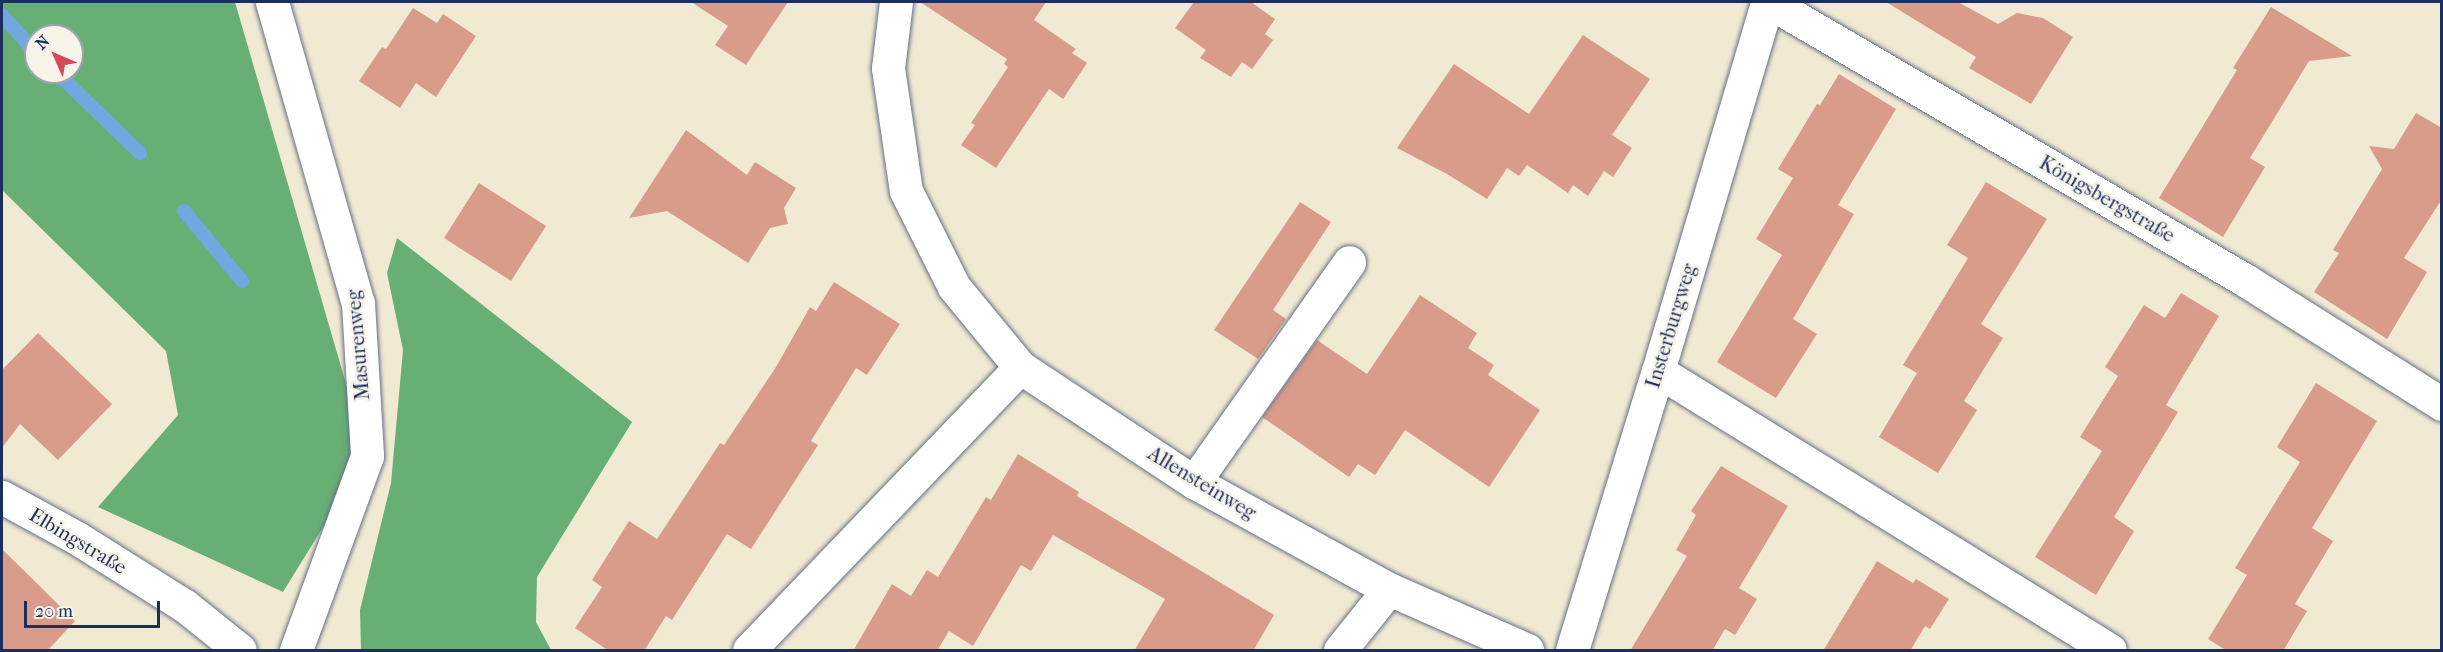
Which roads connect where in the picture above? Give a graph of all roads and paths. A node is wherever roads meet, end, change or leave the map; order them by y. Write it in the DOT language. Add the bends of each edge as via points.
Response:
graph roads {
  1 [pos="272,2"];
  2 [pos="896,2"];
  3 [pos="1768,2"];
  4 [pos="1349,262"];
  5 [pos="1020,367"];
  6 [pos="1658,371"];
  7 [pos="2442,404"];
  8 [pos="1194,482"];
  9 [pos="2,497"];
  10 [pos="1389,589"];
  11 [pos="240,651"];
  12 [pos="296,651"];
  13 [pos="749,651"];
  14 [pos="1340,651"];
  15 [pos="1527,651"];
  16 [pos="1572,651"];
  17 [pos="2110,651"];
  1 -- 12 [label="street, Masurenweg" via="358,303 367,456"];
  2 -- 5 [label="street, Allensteinweg" via="888,68 906,191 954,287"];
  3 -- 6 [label="street, Insterburgweg"];
  3 -- 7 [label="street, Königsbergstraße" via="2245,280"];
  4 -- 8 [label="street"];
  5 -- 8 [label="street, Allensteinweg"];
  5 -- 13 [label="street"];
  6 -- 16 [label="street, Insterburgweg"];
  6 -- 17 [label="street"];
  8 -- 10 [label="street, Allensteinweg"];
  9 -- 11 [label="street, Elbingstraße" via="77,538 185,606"];
  10 -- 14 [label="street"];
  10 -- 15 [label="street, Allensteinweg"];
}
